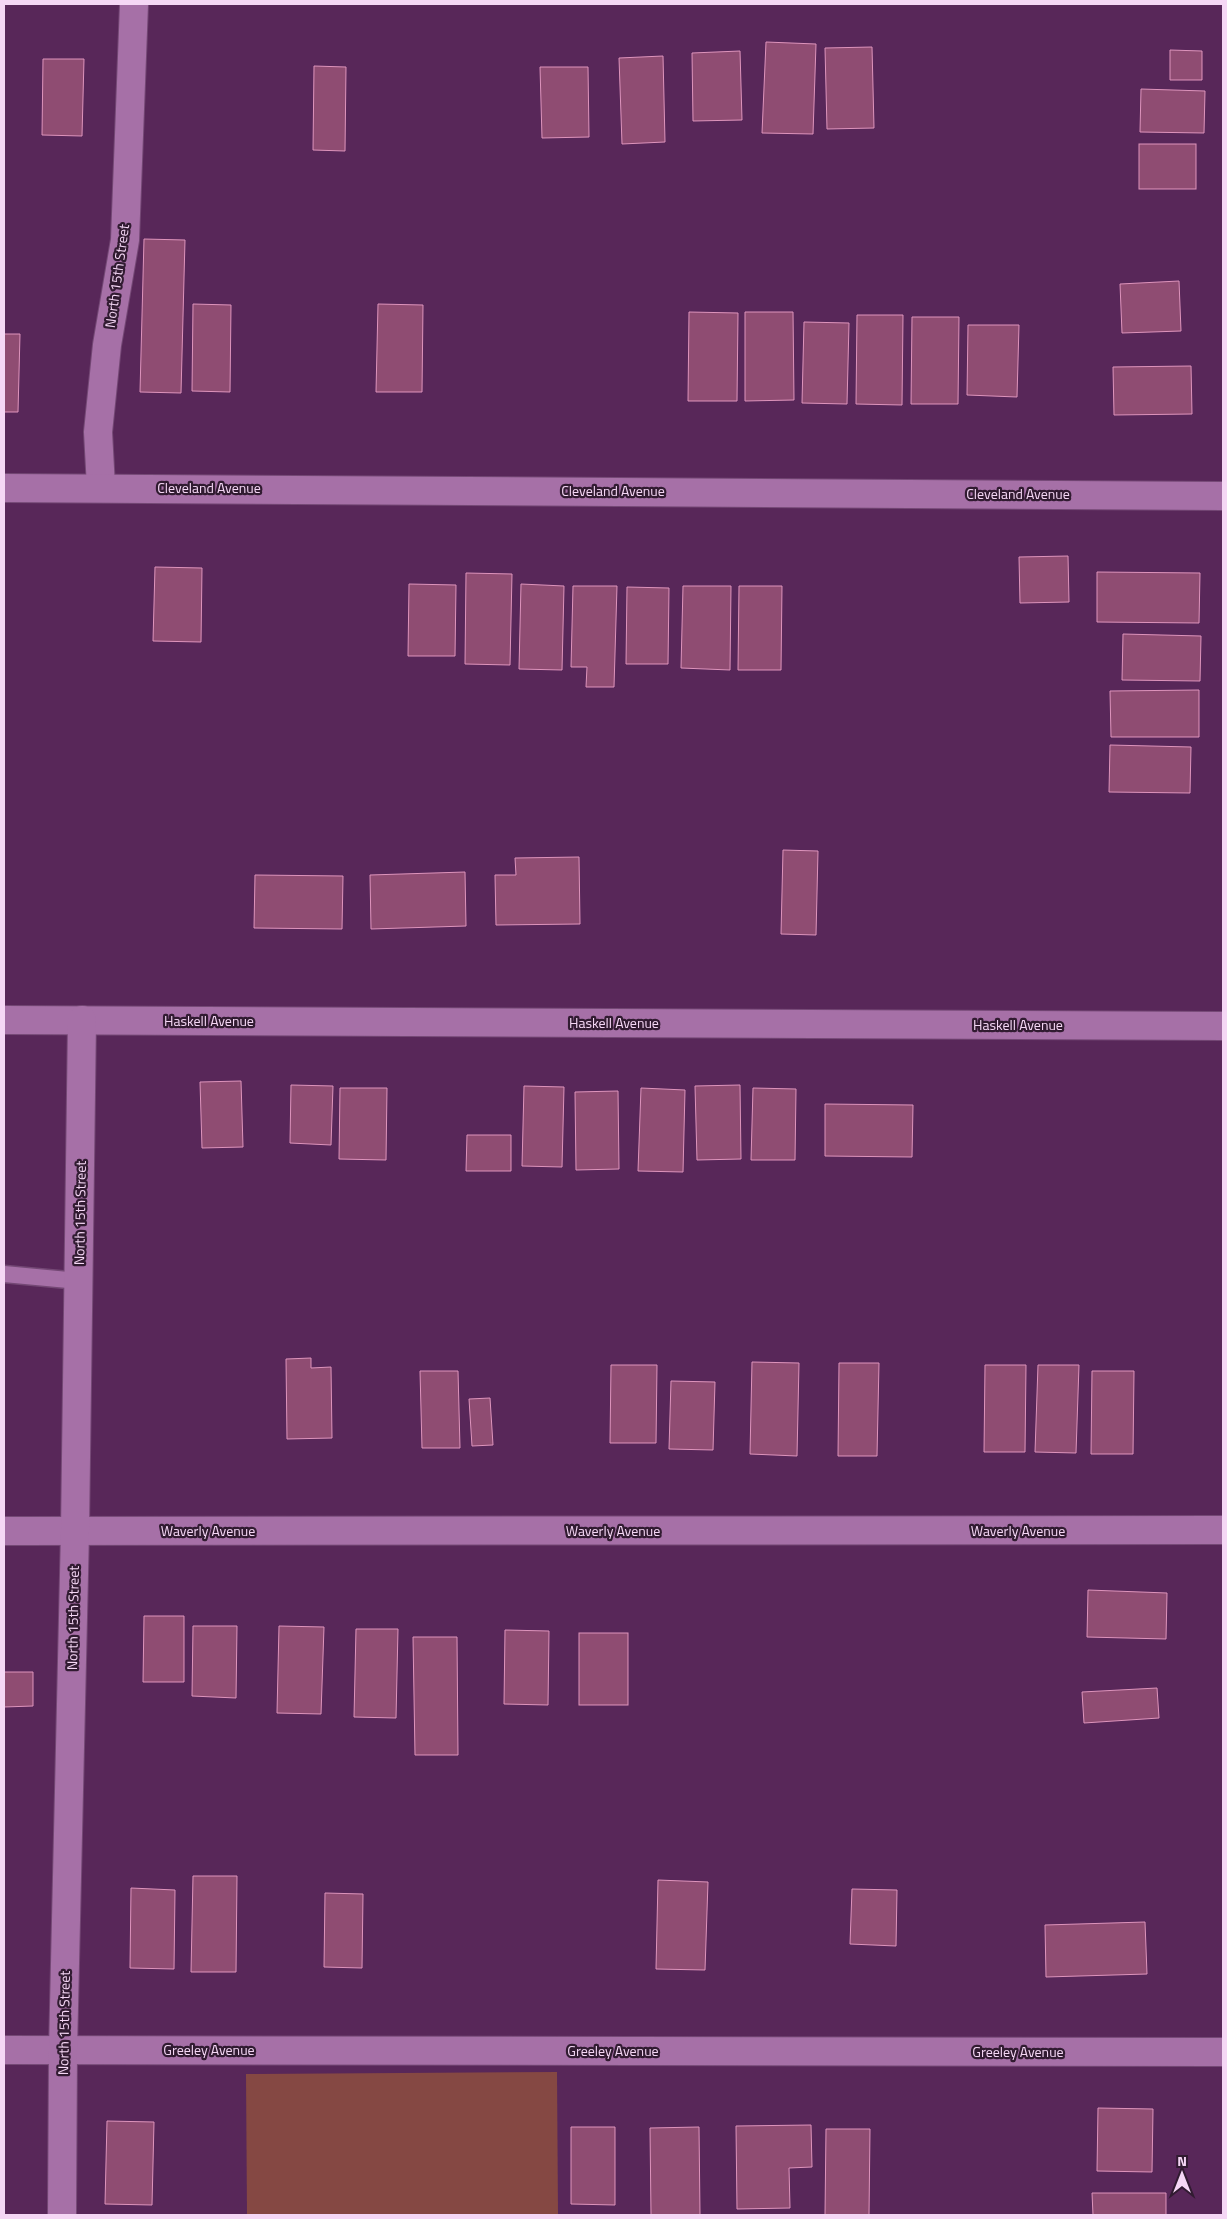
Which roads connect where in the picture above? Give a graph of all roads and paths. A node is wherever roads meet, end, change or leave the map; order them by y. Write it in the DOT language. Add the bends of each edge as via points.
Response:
graph roads {
  1 [pos="134,4"];
  2 [pos="101,487"];
  3 [pos="4,488"];
  4 [pos="1223,496"];
  5 [pos="4,1020"];
  6 [pos="82,1020"];
  7 [pos="1223,1026"];
  8 [pos="4,1274"];
  9 [pos="79,1280"];
  10 [pos="1223,1530"];
  11 [pos="4,1531"];
  12 [pos="75,1531"];
  13 [pos="4,2050"];
  14 [pos="63,2050"];
  15 [pos="1223,2052"];
  16 [pos="62,2215"];
  1 -- 2 [label="street, North 15th Street" via="125,240 107,345 98,432"];
  2 -- 3 [label="street, Cleveland Avenue"];
  2 -- 4 [label="street, Cleveland Avenue"];
  5 -- 6 [label="street, Haskell Avenue"];
  6 -- 7 [label="street, Haskell Avenue"];
  6 -- 9 [label="street, North 15th Street"];
  8 -- 9 [label="lane"];
  9 -- 12 [label="street, North 15th Street"];
  10 -- 12 [label="street, Waverly Avenue"];
  11 -- 12 [label="street, Waverly Avenue"];
  12 -- 14 [label="street, North 15th Street"];
  13 -- 14 [label="street, Greeley Avenue"];
  14 -- 15 [label="street, Greeley Avenue"];
  14 -- 16 [label="street, North 15th Street"];
}
